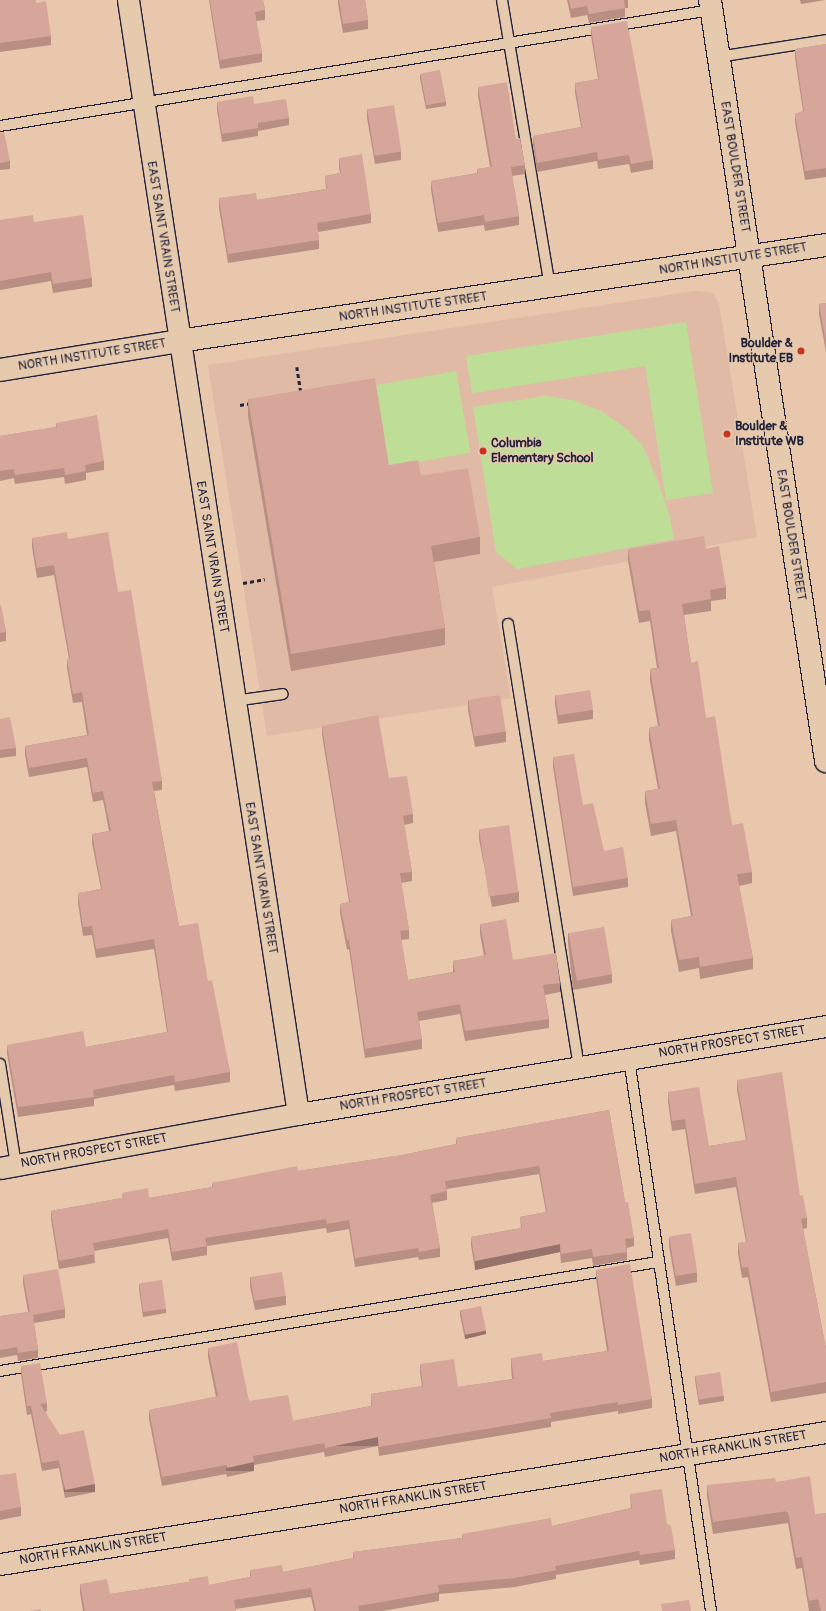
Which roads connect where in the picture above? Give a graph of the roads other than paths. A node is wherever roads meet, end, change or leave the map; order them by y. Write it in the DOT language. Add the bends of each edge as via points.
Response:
graph roads {
  1 [pos="128,0"];
  2 [pos="502,0"];
  3 [pos="710,5"];
  4 [pos="826,40"];
  5 [pos="508,44"];
  6 [pos="718,57"];
  7 [pos="144,104"];
  8 [pos="0,126"];
  9 [pos="826,245"];
  10 [pos="749,257"];
  11 [pos="550,286"];
  12 [pos="179,341"];
  13 [pos="0,370"];
  14 [pos="508,624"];
  15 [pos="283,694"];
  16 [pos="234,701"];
  17 [pos="826,761"];
  18 [pos="826,1026"];
  19 [pos="629,1059"];
  20 [pos="0,1064"];
  21 [pos="579,1067"];
  22 [pos="298,1114"];
  23 [pos="8,1167"];
  24 [pos="658,1262"];
  25 [pos="0,1371"];
  26 [pos="826,1432"];
  27 [pos="687,1454"];
  28 [pos="0,1564"];
  29 [pos="711,1611"];
  1 -- 7 [label="street, EAST SAINT VRAIN STREET"];
  2 -- 5 [label="lane"];
  3 -- 5 [label="lane"];
  3 -- 6 [label="street, EAST BOULDER STREET"];
  4 -- 6 [label="lane"];
  5 -- 7 [label="lane"];
  5 -- 11 [label="lane"];
  6 -- 10 [label="street, EAST BOULDER STREET"];
  7 -- 8 [label="lane"];
  7 -- 12 [label="street, EAST SAINT VRAIN STREET"];
  9 -- 10 [label="street, NORTH INSTITUTE STREET"];
  10 -- 11 [label="street, NORTH INSTITUTE STREET"];
  10 -- 17 [label="street, EAST BOULDER STREET"];
  11 -- 12 [label="street, NORTH INSTITUTE STREET"];
  12 -- 13 [label="street, NORTH INSTITUTE STREET"];
  12 -- 16 [label="street, EAST SAINT VRAIN STREET"];
  14 -- 21 [label="lane"];
  15 -- 16 [label="lane"];
  16 -- 22 [label="street, EAST SAINT VRAIN STREET"];
  18 -- 19 [label="street, NORTH PROSPECT STREET"];
  19 -- 21 [label="street, NORTH PROSPECT STREET"];
  19 -- 24 [label="lane"];
  20 -- 23 [label="lane"];
  21 -- 22 [label="street, NORTH PROSPECT STREET"];
  22 -- 23 [label="street, NORTH PROSPECT STREET"];
  24 -- 25 [label="lane"];
  24 -- 27 [label="lane"];
  26 -- 27 [label="street, NORTH FRANKLIN STREET"];
  27 -- 28 [label="street, NORTH FRANKLIN STREET"];
  27 -- 29 [label="lane"];
}
